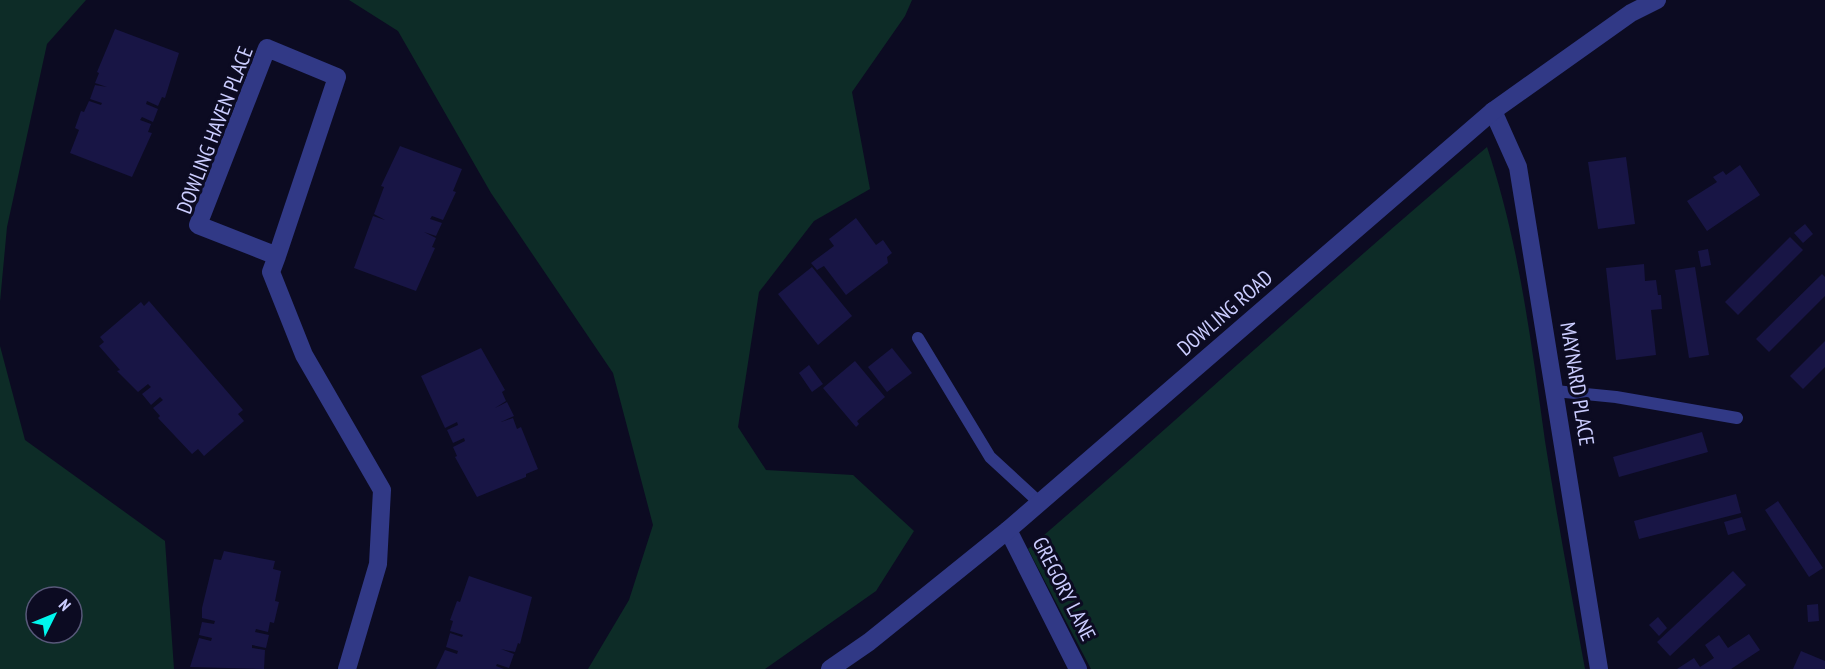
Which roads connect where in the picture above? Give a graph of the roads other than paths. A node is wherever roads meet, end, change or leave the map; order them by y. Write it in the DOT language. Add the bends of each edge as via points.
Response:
graph roads {
  1 [pos="1657,0"];
  2 [pos="1493,111"];
  3 [pos="276,256"];
  4 [pos="918,338"];
  5 [pos="1555,391"];
  6 [pos="1737,418"];
  7 [pos="1040,503"];
  8 [pos="1008,530"];
  9 [pos="347,669"];
  10 [pos="830,669"];
  11 [pos="1078,669"];
  12 [pos="1599,669"];
  1 -- 2 [label="street, DOWLING ROAD" via="1631,13"];
  2 -- 5 [label="street, MAYNARD PLACE" via="1518,167"];
  2 -- 7 [label="street, DOWLING ROAD"];
  3 -- 3 [label="street, DOWLING HAVEN PLACE" via="198,225 267,48 337,77"];
  3 -- 9 [label="street, DOWLING HAVEN PLACE" via="271,272 304,355 382,490 378,564"];
  4 -- 7 [label="lane" via="990,457"];
  5 -- 6 [label="lane" via="1616,397"];
  5 -- 12 [label="street, MAYNARD PLACE"];
  7 -- 8 [label="street, DOWLING ROAD"];
  8 -- 10 [label="street, DOWLING ROAD"];
  8 -- 11 [label="street, GREGORY LANE"];
}
